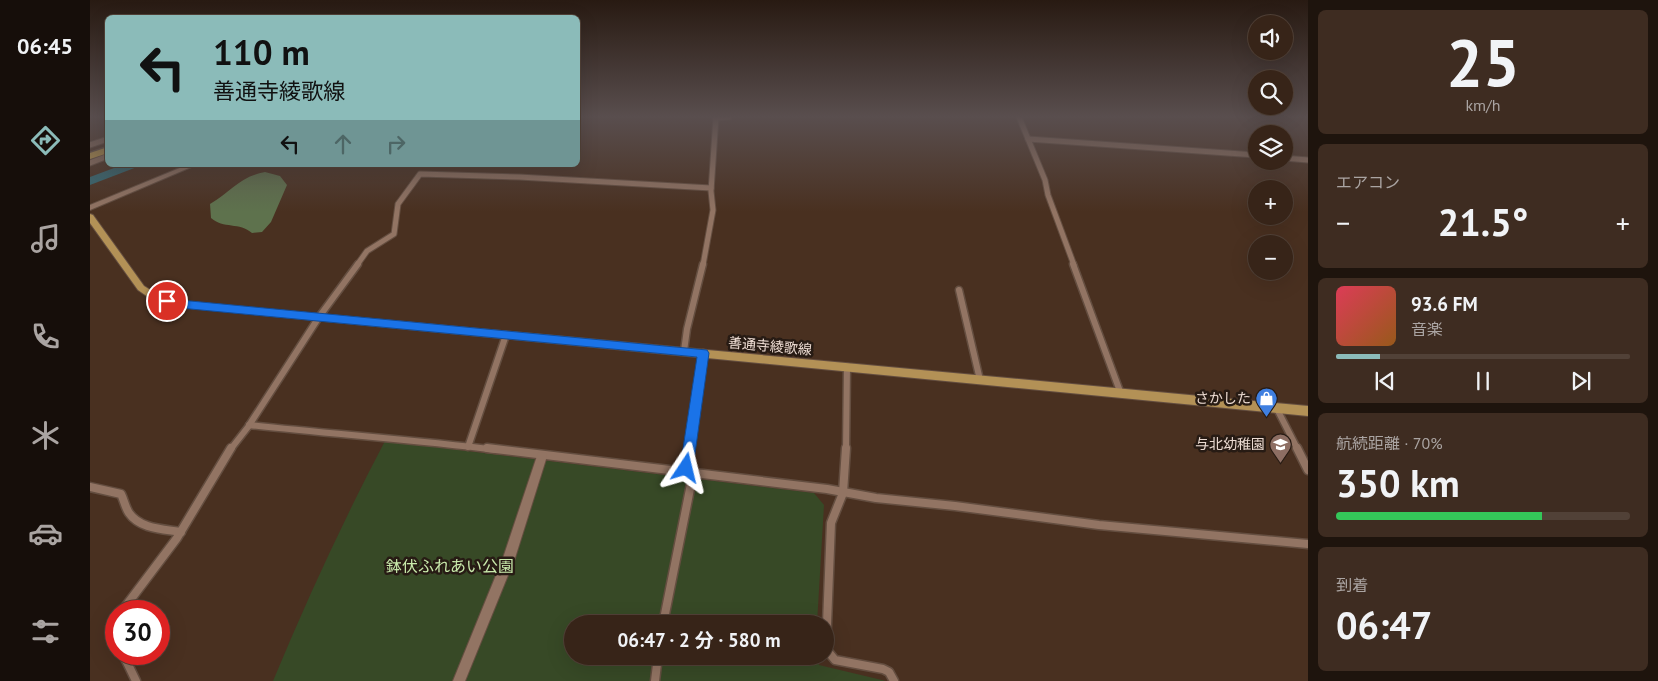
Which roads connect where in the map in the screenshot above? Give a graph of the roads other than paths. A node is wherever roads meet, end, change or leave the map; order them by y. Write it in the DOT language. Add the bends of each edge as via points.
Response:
graph roads {
  1 [pos="714,149"];
  2 [pos="1032,149"];
  3 [pos="1167,149"];
  4 [pos="105,151"];
  5 [pos="1248,154"];
  6 [pos="90,156"];
  7 [pos="105,157"];
  8 [pos="1293,159"];
  9 [pos="1308,160"];
  10 [pos="90,163"];
  11 [pos="188,167"];
  12 [pos="711,188"];
  13 [pos="90,208"];
  14 [pos="90,217"];
  15 [pos="959,290"];
  16 [pos="319,318"];
  17 [pos="506,335"];
  18 [pos="684,351"];
  19 [pos="703,353"];
  20 [pos="847,367"];
  21 [pos="980,380"];
  22 [pos="1121,394"];
  23 [pos="1277,409"];
  24 [pos="1308,411"];
  25 [pos="249,425"];
  26 [pos="468,447"];
  27 [pos="542,456"];
  28 [pos="1308,470"];
  29 [pos="693,474"];
  30 [pos="90,487"];
  31 [pos="843,493"];
  32 [pos="181,532"];
  33 [pos="1308,544"];
  34 [pos="131,600"];
  35 [pos="665,615"];
  36 [pos="128,665"];
  37 [pos="657,665"];
  38 [pos="136,681"];
  39 [pos="458,681"];
  40 [pos="655,681"];
  41 [pos="894,681"];
  1 -- 12 [label="street"];
  2 -- 22 [label="street"];
  3 -- 5 [label="street"];
  4 -- 6 [label="highway"];
  7 -- 10 [label="street"];
  8 -- 9 [label="street"];
  11 -- 13 [label="main road"];
  12 -- 16 [label="street" via="519,176 420,174 398,204 394,234 367,250"];
  12 -- 18 [label="street" via="713,210 709,237"];
  14 -- 16 [label="main road, 善通寺綾歌線" via="132,278 154,297 180,304"];
  15 -- 21 [label="street"];
  16 -- 17 [label="main road, 善通寺綾歌線"];
  16 -- 25 [label="street"];
  17 -- 18 [label="main road, 善通寺綾歌線"];
  17 -- 26 [label="street"];
  18 -- 19 [label="main road, 善通寺綾歌線"];
  19 -- 20 [label="main road, 善通寺綾歌線"];
  19 -- 29 [label="street" via="686,468"];
  20 -- 21 [label="main road, 善通寺綾歌線"];
  20 -- 31 [label="street"];
  21 -- 22 [label="main road, 善通寺綾歌線"];
  22 -- 23 [label="main road, 善通寺綾歌線"];
  23 -- 24 [label="main road, 善通寺綾歌線"];
  23 -- 28 [label="street"];
  25 -- 26 [label="street"];
  25 -- 32 [label="street" via="227,453"];
  26 -- 27 [label="street"];
  27 -- 29 [label="street"];
  27 -- 39 [label="street" via="509,558"];
  29 -- 31 [label="street"];
  29 -- 35 [label="street"];
  30 -- 32 [label="street" via="121,494 128,512 138,524"];
  31 -- 33 [label="street" via="1109,526"];
  31 -- 41 [label="street" via="832,523 826,649 836,660 883,669"];
  32 -- 34 [label="street"];
  36 -- 38 [label="street"];
  37 -- 40 [label="street"];
}
